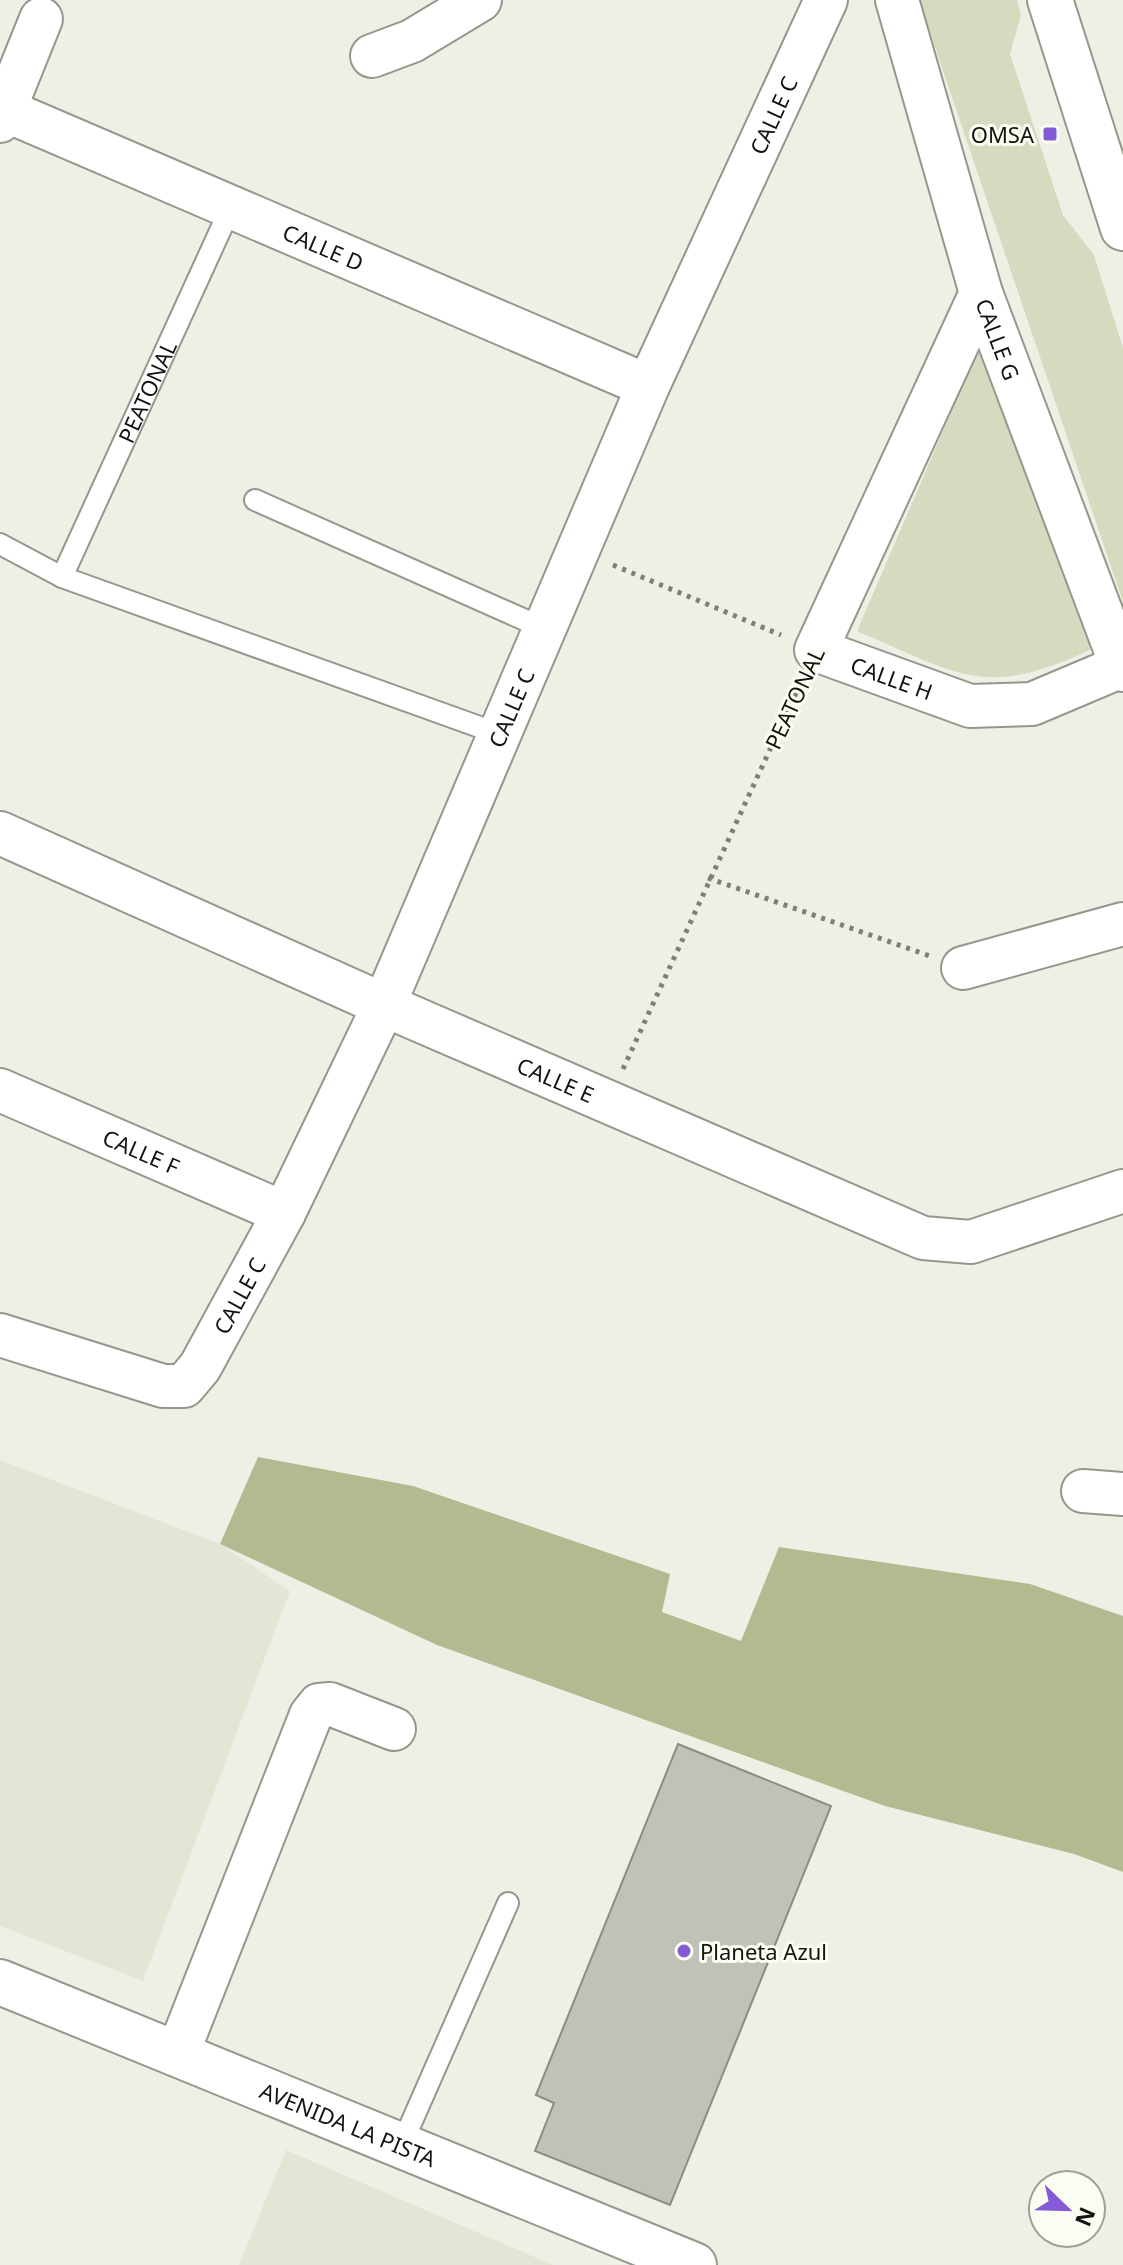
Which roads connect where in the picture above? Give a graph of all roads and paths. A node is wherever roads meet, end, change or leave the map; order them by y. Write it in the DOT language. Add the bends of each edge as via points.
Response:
graph roads {
  1 [pos="480,0"];
  2 [pos="826,0"];
  3 [pos="897,0"];
  4 [pos="1050,0"];
  5 [pos="41,19"];
  6 [pos="372,56"];
  7 [pos="2,113"];
  8 [pos="231,207"];
  9 [pos="1123,228"];
  10 [pos="981,293"];
  11 [pos="648,386"];
  12 [pos="255,500"];
  13 [pos="0,544"];
  14 [pos="577,549"];
  15 [pos="62,577"];
  16 [pos="543,628"];
  17 [pos="816,650"];
  18 [pos="1122,668"];
  19 [pos="499,734"];
  20 [pos="0,833"];
  21 [pos="708,878"];
  22 [pos="1123,924"];
  23 [pos="963,968"];
  24 [pos="384,1005"];
  25 [pos="0,1090"];
  26 [pos="608,1103"];
  27 [pos="1123,1191"];
  28 [pos="284,1213"];
  29 [pos="0,1335"];
  30 [pos="394,1729"];
  31 [pos="508,1903"];
  32 [pos="0,1982"];
  33 [pos="177,2055"];
  34 [pos="401,2146"];
  35 [pos="694,2265"];
  1 -- 6 [label="street" via="412,41"];
  2 -- 11 [label="street, CALLE C"];
  3 -- 10 [label="street, CALLE G"];
  4 -- 9 [label="main road"];
  5 -- 7 [label="street"];
  7 -- 8 [label="street, CALLE D"];
  8 -- 11 [label="street, CALLE D"];
  8 -- 15 [label="lane, PEATONAL"];
  10 -- 17 [label="street, PEATONAL"];
  10 -- 18 [label="street, CALLE G"];
  11 -- 14 [label="street, CALLE C"];
  12 -- 16 [label="lane"];
  13 -- 15 [label="lane"];
  14 -- 16 [label="street, CALLE C"];
  14 -- 17 [label="path"];
  15 -- 19 [label="lane"];
  16 -- 19 [label="street, CALLE C"];
  17 -- 18 [label="street, CALLE H" via="970,706 1032,704"];
  17 -- 21 [label="path, PEATONAL"];
  19 -- 24 [label="street, CALLE C"];
  20 -- 24 [label="street, CALLE E"];
  21 -- 23 [label="path"];
  21 -- 26 [label="path, PEATONAL"];
  22 -- 23 [label="street"];
  24 -- 26 [label="street, CALLE E"];
  24 -- 28 [label="street, CALLE C"];
  25 -- 28 [label="street, CALLE F"];
  26 -- 27 [label="street, CALLE E" via="923,1238 971,1242"];
  28 -- 29 [label="street, CALLE C" via="200,1367 184,1386 163,1386"];
  30 -- 33 [label="street" via="330,1704 319,1705 311,1715"];
  31 -- 34 [label="lane"];
  32 -- 33 [label="main road, AVENIDA LA PISTA"];
  33 -- 34 [label="main road, AVENIDA LA PISTA"];
  34 -- 35 [label="main road, AVENIDA LA PISTA"];
}
